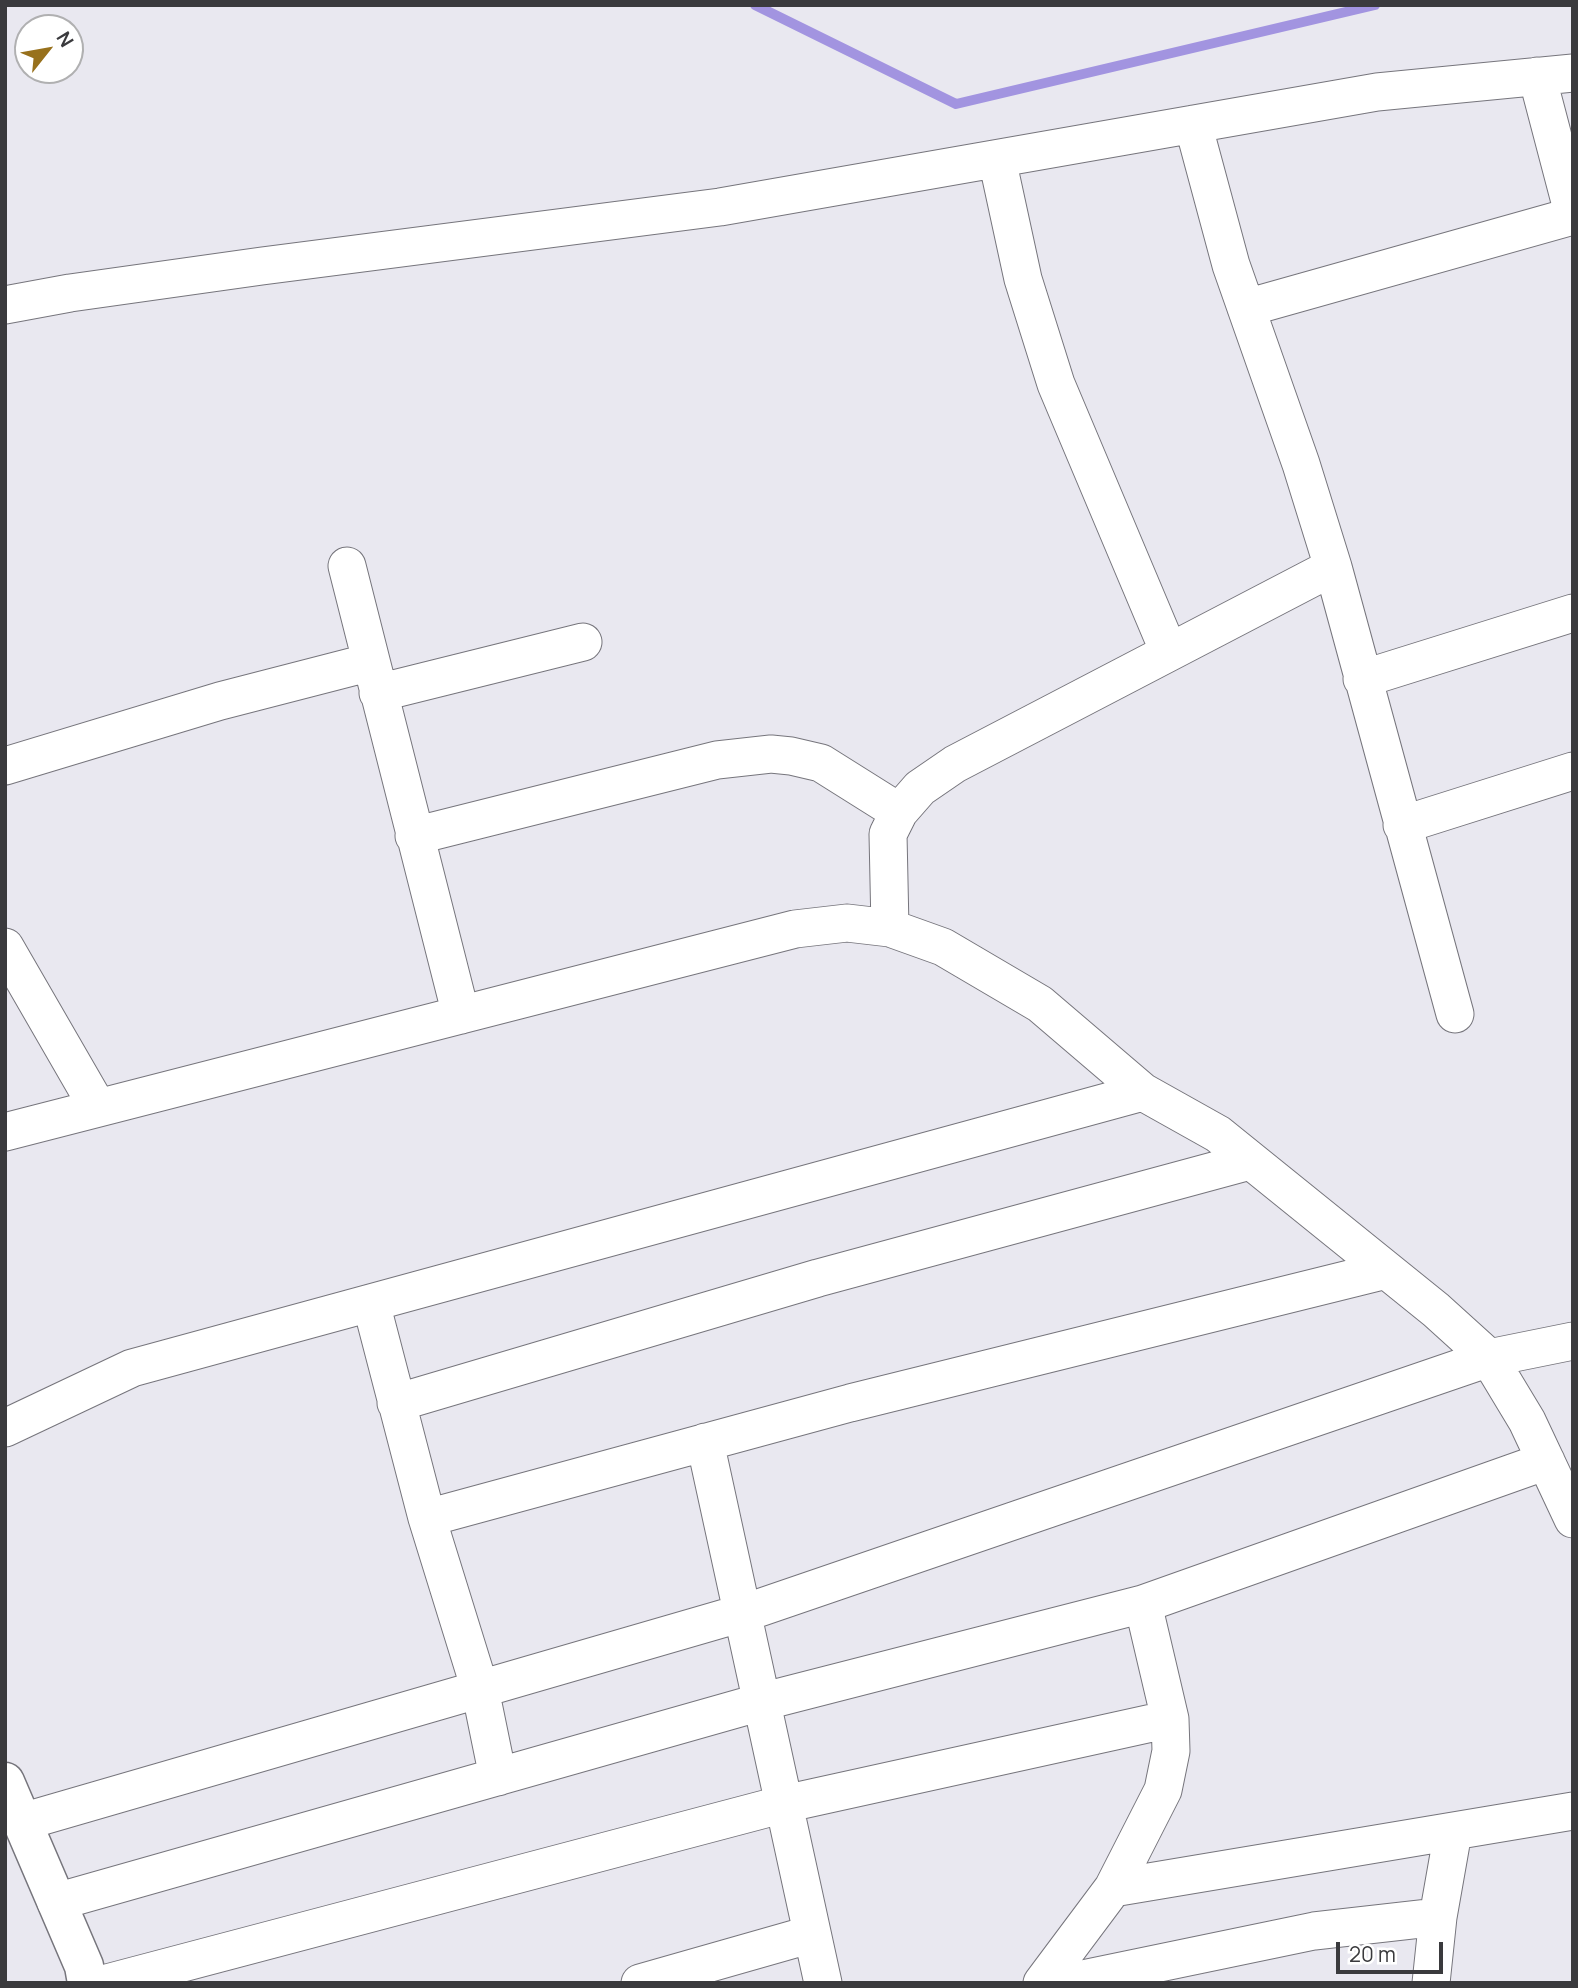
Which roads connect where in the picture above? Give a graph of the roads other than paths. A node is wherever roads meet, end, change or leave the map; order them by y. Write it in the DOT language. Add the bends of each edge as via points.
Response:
graph roads {
  1 [pos="1573,73"];
  2 [pos="1537,76"];
  3 [pos="1193,124"];
  4 [pos="997,159"];
  5 [pos="1573,214"];
  6 [pos="5,305"];
  7 [pos="1246,308"];
  8 [pos="346,566"];
  9 [pos="1333,567"];
  10 [pos="1573,613"];
  11 [pos="583,642"];
  12 [pos="1169,652"];
  13 [pos="375,677"];
  14 [pos="1362,679"];
  15 [pos="5,766"];
  16 [pos="1573,771"];
  17 [pos="899,812"];
  18 [pos="1402,825"];
  19 [pos="414,836"];
  20 [pos="890,928"];
  21 [pos="5,947"];
  22 [pos="1455,1014"];
  23 [pos="461,1015"];
  24 [pos="1143,1092"];
  25 [pos="98,1108"];
  26 [pos="5,1132"];
  27 [pos="1250,1161"];
  28 [pos="1386,1270"];
  29 [pos="371,1303"];
  30 [pos="1573,1341"];
  31 [pos="1489,1358"];
  32 [pos="396,1403"];
  33 [pos="5,1428"];
  34 [pos="705,1443"];
  35 [pos="1546,1461"];
  36 [pos="427,1518"];
  37 [pos="1573,1518"];
  38 [pos="1143,1604"];
  39 [pos="741,1613"];
  40 [pos="480,1689"];
  41 [pos="761,1702"];
  42 [pos="1170,1719"];
  43 [pos="498,1776"];
  44 [pos="5,1782"];
  45 [pos="784,1804"];
  46 [pos="1573,1811"];
  47 [pos="22,1822"];
  48 [pos="1453,1832"];
  49 [pos="1113,1888"];
  50 [pos="56,1902"];
  51 [pos="1438,1917"];
  52 [pos="812,1934"];
  53 [pos="87,1983"];
  54 [pos="107,1983"];
  55 [pos="640,1983"];
  56 [pos="823,1983"];
  57 [pos="1042,1983"];
  58 [pos="1063,1983"];
  59 [pos="1431,1983"];
  1 -- 2 [label="street"];
  2 -- 3 [label="street" via="1377,92"];
  2 -- 5 [label="street"];
  3 -- 4 [label="street"];
  3 -- 7 [label="street"];
  4 -- 6 [label="street" via="720,207 248,268"];
  4 -- 12 [label="street" via="1023,279 1056,384"];
  5 -- 7 [label="street"];
  7 -- 9 [label="street"];
  8 -- 13 [label="street"];
  9 -- 12 [label="street"];
  9 -- 14 [label="street"];
  10 -- 14 [label="street"];
  11 -- 13 [label="street"];
  12 -- 17 [label="street" via="955,764 920,788"];
  13 -- 15 [label="street" via="220,701"];
  13 -- 19 [label="street"];
  14 -- 18 [label="street"];
  16 -- 18 [label="street"];
  17 -- 19 [label="street" via="821,763 771,754 717,760"];
  17 -- 20 [label="street" via="888,834"];
  18 -- 22 [label="street"];
  19 -- 23 [label="street"];
  20 -- 23 [label="street" via="848,923 795,929"];
  20 -- 24 [label="street" via="943,947 1041,1004"];
  21 -- 25 [label="street"];
  23 -- 25 [label="street"];
  24 -- 27 [label="street" via="1218,1134"];
  24 -- 29 [label="street"];
  25 -- 26 [label="street"];
  27 -- 28 [label="street"];
  27 -- 32 [label="street" via="818,1278"];
  28 -- 31 [label="street"];
  28 -- 34 [label="street"];
  29 -- 32 [label="street"];
  29 -- 33 [label="street" via="132,1368"];
  30 -- 31 [label="street"];
  31 -- 35 [label="street"];
  31 -- 39 [label="street"];
  32 -- 36 [label="street"];
  34 -- 36 [label="street"];
  34 -- 39 [label="street"];
  35 -- 37 [label="street"];
  35 -- 38 [label="street"];
  36 -- 40 [label="street"];
  38 -- 41 [label="street"];
  38 -- 42 [label="street"];
  39 -- 40 [label="street"];
  39 -- 41 [label="street"];
  40 -- 43 [label="street"];
  40 -- 47 [label="street"];
  41 -- 43 [label="street"];
  41 -- 45 [label="street"];
  42 -- 45 [label="street"];
  42 -- 49 [label="street" via="1171,1751 1163,1790"];
  43 -- 50 [label="street"];
  44 -- 47 [label="street"];
  45 -- 52 [label="street"];
  45 -- 54 [label="street"];
  46 -- 48 [label="street"];
  47 -- 50 [label="street"];
  48 -- 49 [label="street"];
  48 -- 51 [label="street"];
  49 -- 57 [label="street"];
  50 -- 53 [label="street"];
  51 -- 58 [label="street" via="1314,1931"];
  51 -- 59 [label="street"];
  52 -- 55 [label="street"];
  52 -- 56 [label="street"];
}
